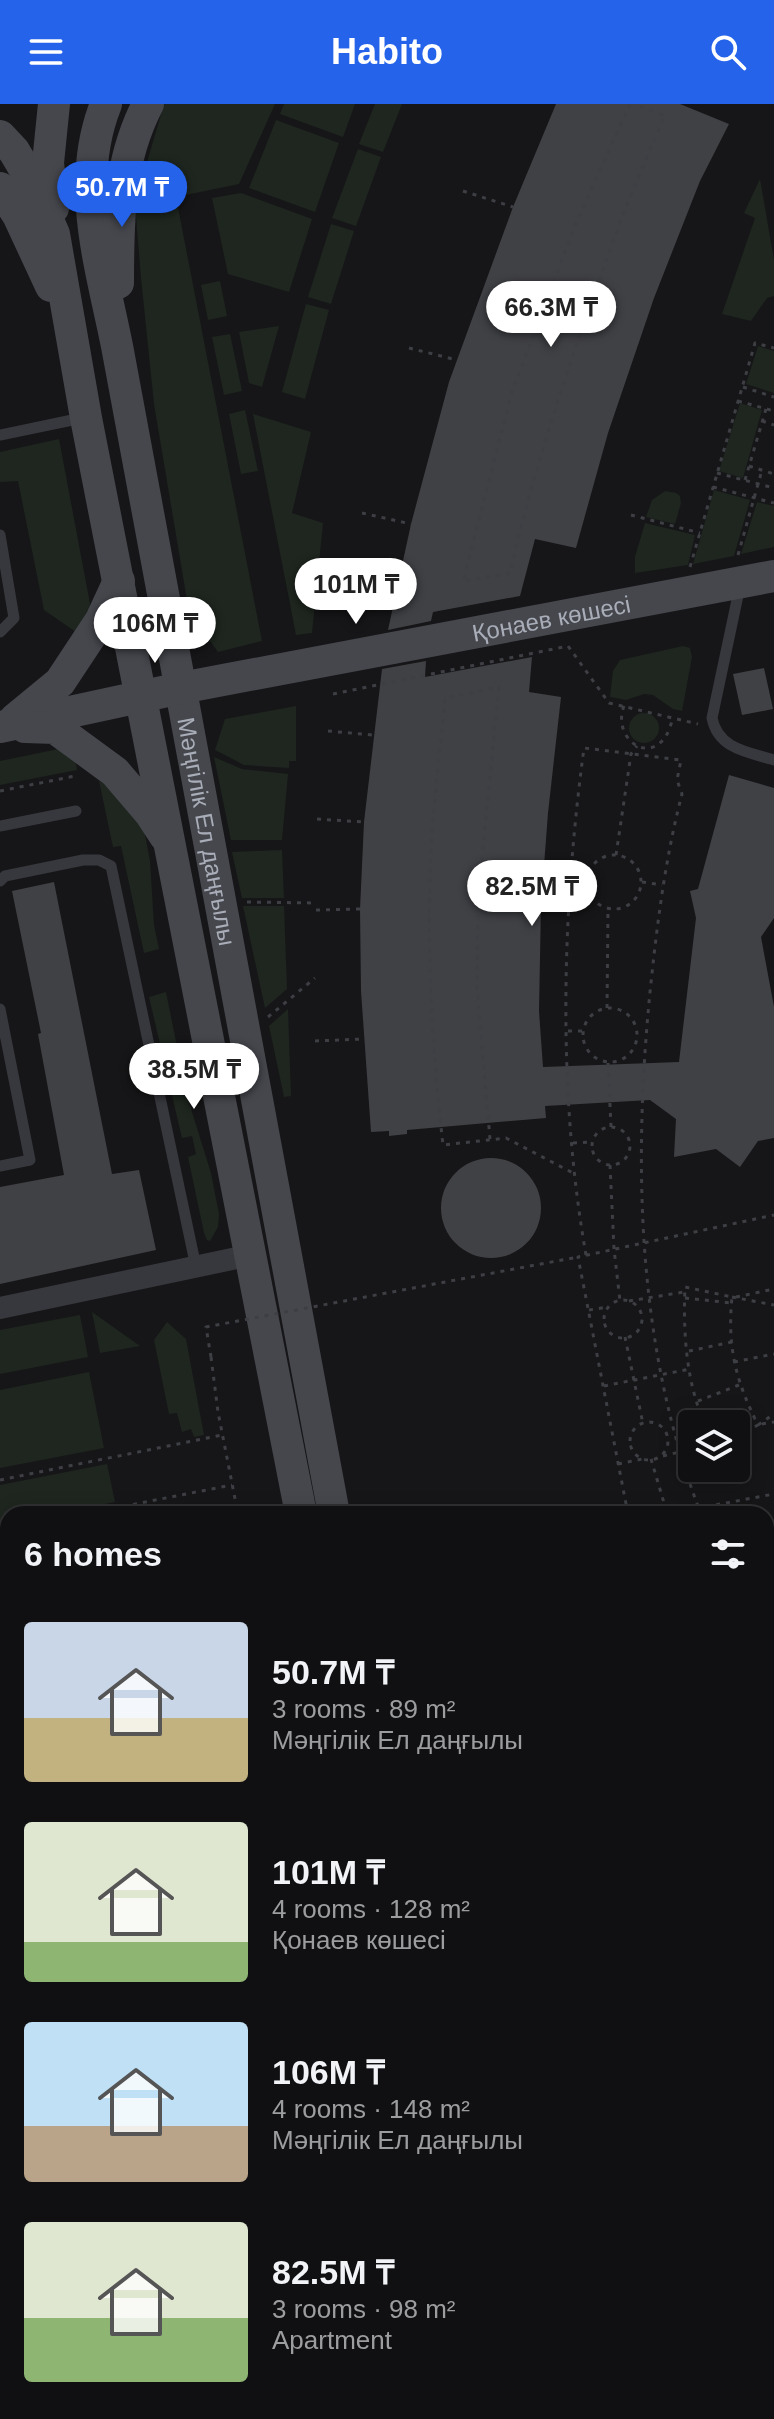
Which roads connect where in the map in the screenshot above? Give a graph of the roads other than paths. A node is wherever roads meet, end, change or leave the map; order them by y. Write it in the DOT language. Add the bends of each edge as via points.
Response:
graph roads {
  1 [pos="54,104"];
  2 [pos="106,104"];
  3 [pos="148,104"];
  4 [pos="0,136"];
  5 [pos="0,188"];
  6 [pos="54,234"];
  7 [pos="68,321"];
  8 [pos="117,346"];
  9 [pos="86,418"];
  10 [pos="0,435"];
  11 [pos="0,535"];
  12 [pos="739,570"];
  13 [pos="774,576"];
  14 [pos="119,581"];
  15 [pos="0,632"];
  16 [pos="181,688"];
  17 [pos="142,696"];
  18 [pos="3,726"];
  19 [pos="774,760"];
  20 [pos="76,811"];
  21 [pos="0,826"];
  22 [pos="170,843"];
  23 [pos="0,881"];
  24 [pos="0,1009"];
  25 [pos="0,1166"];
  26 [pos="251,1255"];
  27 [pos="196,1267"];
  28 [pos="0,1308"];
  29 [pos="299,1506"];
  30 [pos="333,1506"];
  1 -- 6 [label="main road" via="48,163"];
  2 -- 8 [label="main road, Мәңгілік Ел даңғылы" via="92,157 90,217"];
  3 -- 8 [label="main road" via="118,203"];
  4 -- 6 [label="main road, Мәңгілік Ел даңғылы" via="30,178"];
  5 -- 7 [label="main road"];
  6 -- 7 [label="main road, Мәңгілік Ел даңғылы"];
  7 -- 9 [label="main road, Мәңгілік Ел даңғылы"];
  8 -- 16 [label="main road, Мәңгілік Ел даңғылы"];
  9 -- 10 [label="lane"];
  9 -- 14 [label="main road, Мәңгілік Ел даңғылы"];
  11 -- 15 [label="lane" via="14,618"];
  12 -- 13 [label="main road, Қонаев көшесі"];
  12 -- 16 [label="main road, Қонаев көшесі"];
  12 -- 19 [label="lane" via="712,718 723,742"];
  14 -- 17 [label="main road, Мәңгілік Ел даңғылы"];
  14 -- 18 [label="main road" via="101,620 60,682"];
  16 -- 17 [label="main road, Қонаев көшесі"];
  16 -- 30 [label="main road, Мәңгілік Ел даңғылы"];
  17 -- 18 [label="main road, Қонаев көшесі"];
  17 -- 22 [label="main road, Мәңгілік Ел даңғылы"];
  18 -- 22 [label="main road" via="55,728 115,772"];
  20 -- 21 [label="lane"];
  22 -- 26 [label="main road, Мәңгілік Ел даңғылы"];
  23 -- 27 [label="lane" via="83,860 111,866"];
  24 -- 25 [label="lane" via="30,1160"];
  26 -- 27 [label="street"];
  26 -- 29 [label="main road, Мәңгілік Ел даңғылы"];
  27 -- 28 [label="street"];
}
